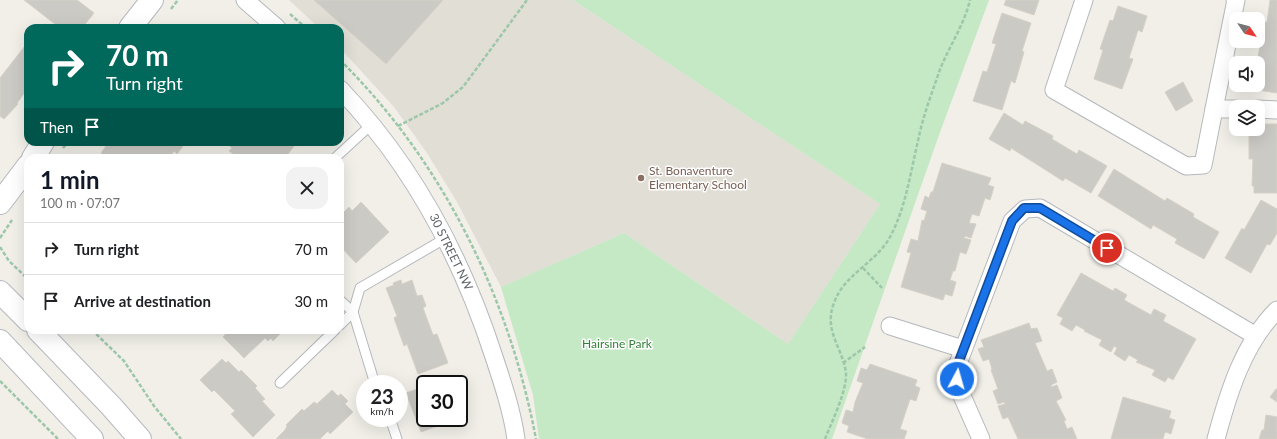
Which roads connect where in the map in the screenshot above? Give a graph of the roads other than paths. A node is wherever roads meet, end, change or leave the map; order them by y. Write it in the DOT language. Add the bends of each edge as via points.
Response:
graph roads {
  1 [pos="152,0"];
  2 [pos="244,0"];
  3 [pos="1084,0"];
  4 [pos="1235,0"];
  5 [pos="133,24"];
  6 [pos="272,24"];
  7 [pos="344,93"];
  8 [pos="1214,108"];
  9 [pos="1229,109"];
  10 [pos="1265,109"];
  11 [pos="1277,110"];
  12 [pos="372,124"];
  13 [pos="339,154"];
  14 [pos="24,172"];
  15 [pos="0,203"];
  16 [pos="446,238"];
  17 [pos="0,292"];
  18 [pos="344,304"];
  19 [pos="1277,310"];
  20 [pos="353,312"];
  21 [pos="24,316"];
  22 [pos="344,321"];
  23 [pos="890,326"];
  24 [pos="42,334"];
  25 [pos="331,334"];
  26 [pos="1256,336"];
  27 [pos="0,341"];
  28 [pos="963,349"];
  29 [pos="372,375"];
  30 [pos="280,383"];
  31 [pos="393,427"];
  32 [pos="92,439"];
  33 [pos="140,439"];
  34 [pos="397,439"];
  35 [pos="516,439"];
  36 [pos="981,439"];
  37 [pos="1216,439"];
  1 -- 5 [label="main road"];
  2 -- 6 [label="street"];
  3 -- 8 [label="street" via="1054,90 1186,166 1203,165"];
  4 -- 8 [label="street"];
  7 -- 12 [label="street, 30 STREET NW"];
  8 -- 9 [label="street"];
  10 -- 11 [label="street"];
  12 -- 13 [label="lane"];
  12 -- 16 [label="street, 30 STREET NW" via="426,203"];
  14 -- 15 [label="main road"];
  16 -- 20 [label="lane" via="360,288"];
  16 -- 35 [label="street, 30 STREET NW" via="484,324"];
  17 -- 21 [label="main road"];
  18 -- 20 [label="lane"];
  19 -- 26 [label="street"];
  20 -- 22 [label="lane"];
  20 -- 29 [label="lane"];
  23 -- 28 [label="street"];
  24 -- 33 [label="main road"];
  25 -- 30 [label="lane"];
  26 -- 28 [label="street" via="1040,208 1024,208 1012,221"];
  26 -- 37 [label="street" via="1233,384"];
  27 -- 32 [label="main road"];
  28 -- 36 [label="street" via="956,369 959,389"];
  31 -- 34 [label="lane"];
}
